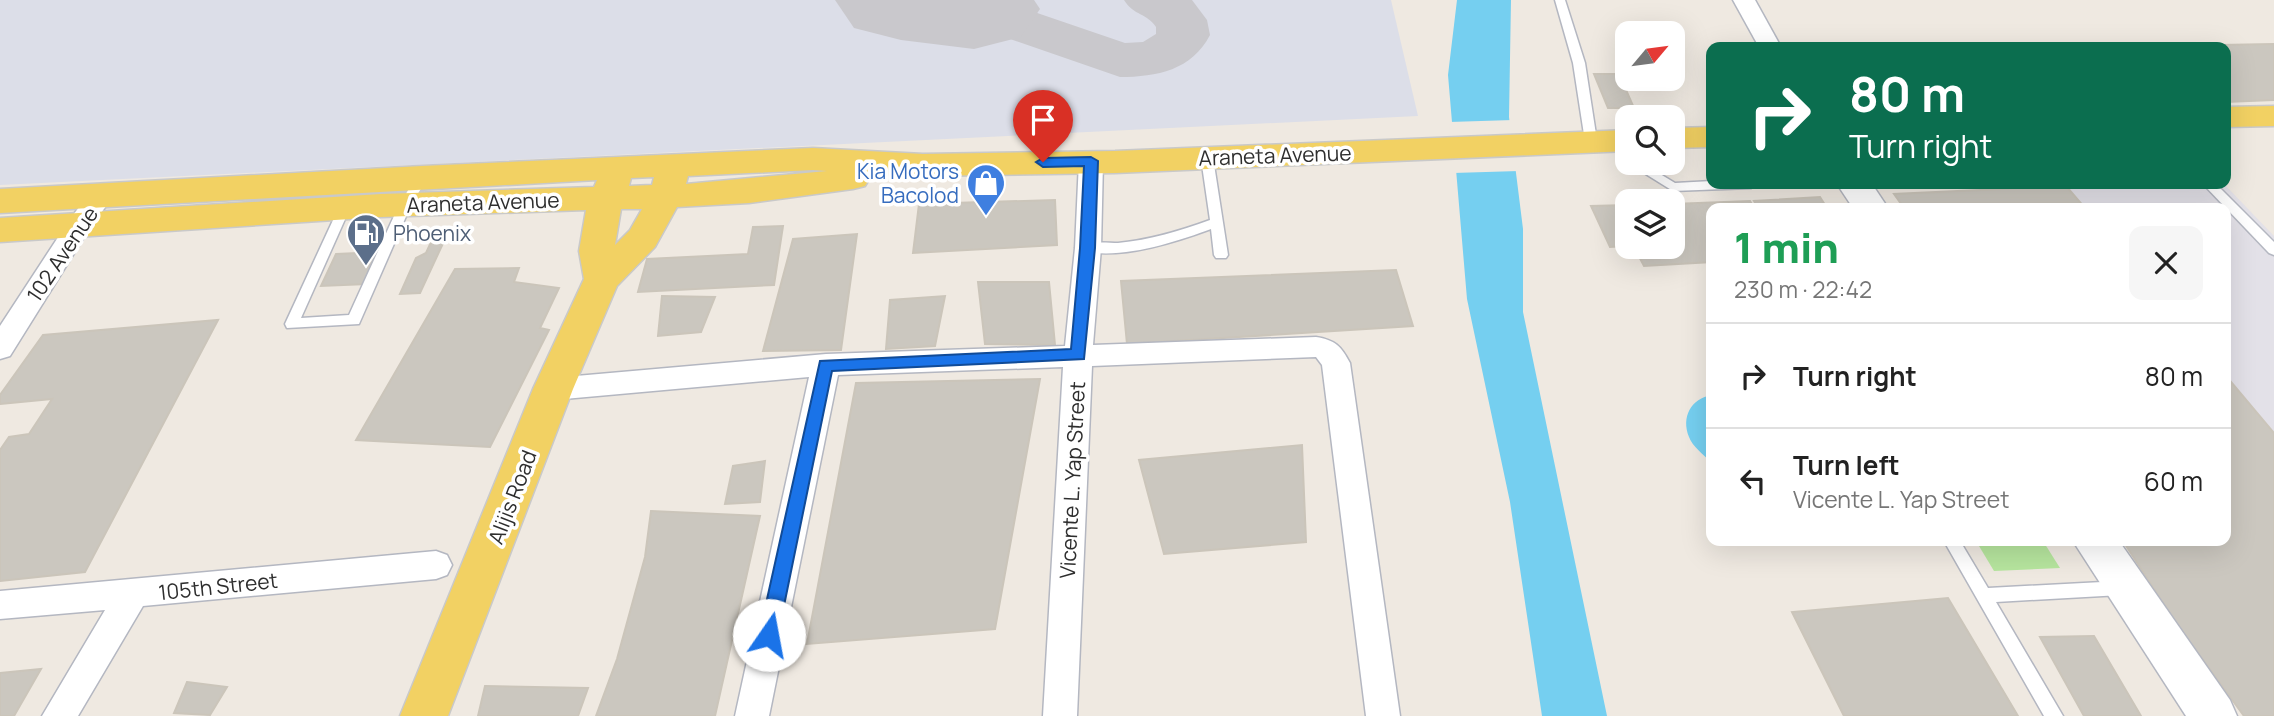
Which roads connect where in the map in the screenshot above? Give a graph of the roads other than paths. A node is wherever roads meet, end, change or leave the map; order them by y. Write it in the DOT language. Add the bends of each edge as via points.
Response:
graph roads {
  1 [pos="1560,0"];
  2 [pos="1744,0"];
  3 [pos="1767,42"];
  4 [pos="2231,117"];
  5 [pos="2269,120"];
  6 [pos="1706,137"];
  7 [pos="1685,138"];
  8 [pos="1615,140"];
  9 [pos="1591,141"];
  10 [pos="1207,158"];
  11 [pos="1091,161"];
  12 [pos="1653,175"];
  13 [pos="670,181"];
  14 [pos="613,183"];
  15 [pos="1706,186"];
  16 [pos="2214,189"];
  17 [pos="414,191"];
  18 [pos="102,195"];
  19 [pos="0,201"];
  20 [pos="2228,203"];
  21 [pos="2231,206"];
  22 [pos="344,208"];
  23 [pos="1216,222"];
  24 [pos="79,225"];
  25 [pos="0,230"];
  26 [pos="1088,248"];
  27 [pos="2274,250"];
  28 [pos="1221,255"];
  29 [pos="602,279"];
  30 [pos="0,349"];
  31 [pos="1078,355"];
  32 [pos="826,365"];
  33 [pos="553,388"];
  34 [pos="1955,546"];
  35 [pos="2098,546"];
  36 [pos="436,565"];
  37 [pos="2126,587"];
  38 [pos="133,594"];
  39 [pos="1985,595"];
  40 [pos="0,605"];
  41 [pos="59,716"];
  42 [pos="424,716"];
  43 [pos="752,716"];
  44 [pos="1060,716"];
  45 [pos="1383,716"];
  46 [pos="2054,716"];
  47 [pos="2213,716"];
  1 -- 9 [label="lane" via="1579,63"];
  2 -- 3 [label="street"];
  4 -- 5 [label="main road"];
  6 -- 7 [label="main road"];
  8 -- 9 [label="main road, Araneta Avenue"];
  9 -- 10 [label="main road, Araneta Avenue"];
  10 -- 11 [label="main road, Araneta Avenue"];
  10 -- 23 [label="lane"];
  11 -- 13 [label="main road, Araneta Avenue" via="923,165 808,186"];
  11 -- 26 [label="street, Vicente L. Yap Street"];
  12 -- 15 [label="lane" via="1673,187"];
  13 -- 14 [label="main road, Araneta Avenue"];
  13 -- 29 [label="main road, Alijis Road" via="643,238"];
  14 -- 17 [label="main road, Araneta Avenue"];
  14 -- 29 [label="main road" via="596,234"];
  16 -- 20 [label="lane"];
  17 -- 18 [label="main road, Araneta Avenue"];
  17 -- 22 [label="main road, Araneta Avenue"];
  17 -- 22 [label="lane" via="354,320 292,324"];
  18 -- 19 [label="main road, Araneta Avenue"];
  18 -- 24 [label="street, 102 Avenue"];
  21 -- 27 [label="lane"];
  22 -- 24 [label="main road, Araneta Avenue"];
  23 -- 26 [label="lane" via="1144,246"];
  23 -- 28 [label="lane"];
  24 -- 25 [label="main road, Araneta Avenue"];
  24 -- 30 [label="street, 102 Avenue"];
  26 -- 31 [label="street, Vicente L. Yap Street"];
  29 -- 33 [label="main road, Alijis Road"];
  31 -- 32 [label="street"];
  31 -- 44 [label="street, Vicente L. Yap Street"];
  31 -- 45 [label="street" via="1326,349 1336,363"];
  32 -- 33 [label="street"];
  32 -- 43 [label="street"];
  33 -- 42 [label="main road, Alijis Road"];
  34 -- 39 [label="lane"];
  35 -- 37 [label="street"];
  36 -- 38 [label="street, 105th Street"];
  37 -- 39 [label="lane"];
  37 -- 47 [label="street"];
  38 -- 40 [label="street, 105th Street"];
  38 -- 41 [label="street"];
  39 -- 46 [label="lane"];
}
